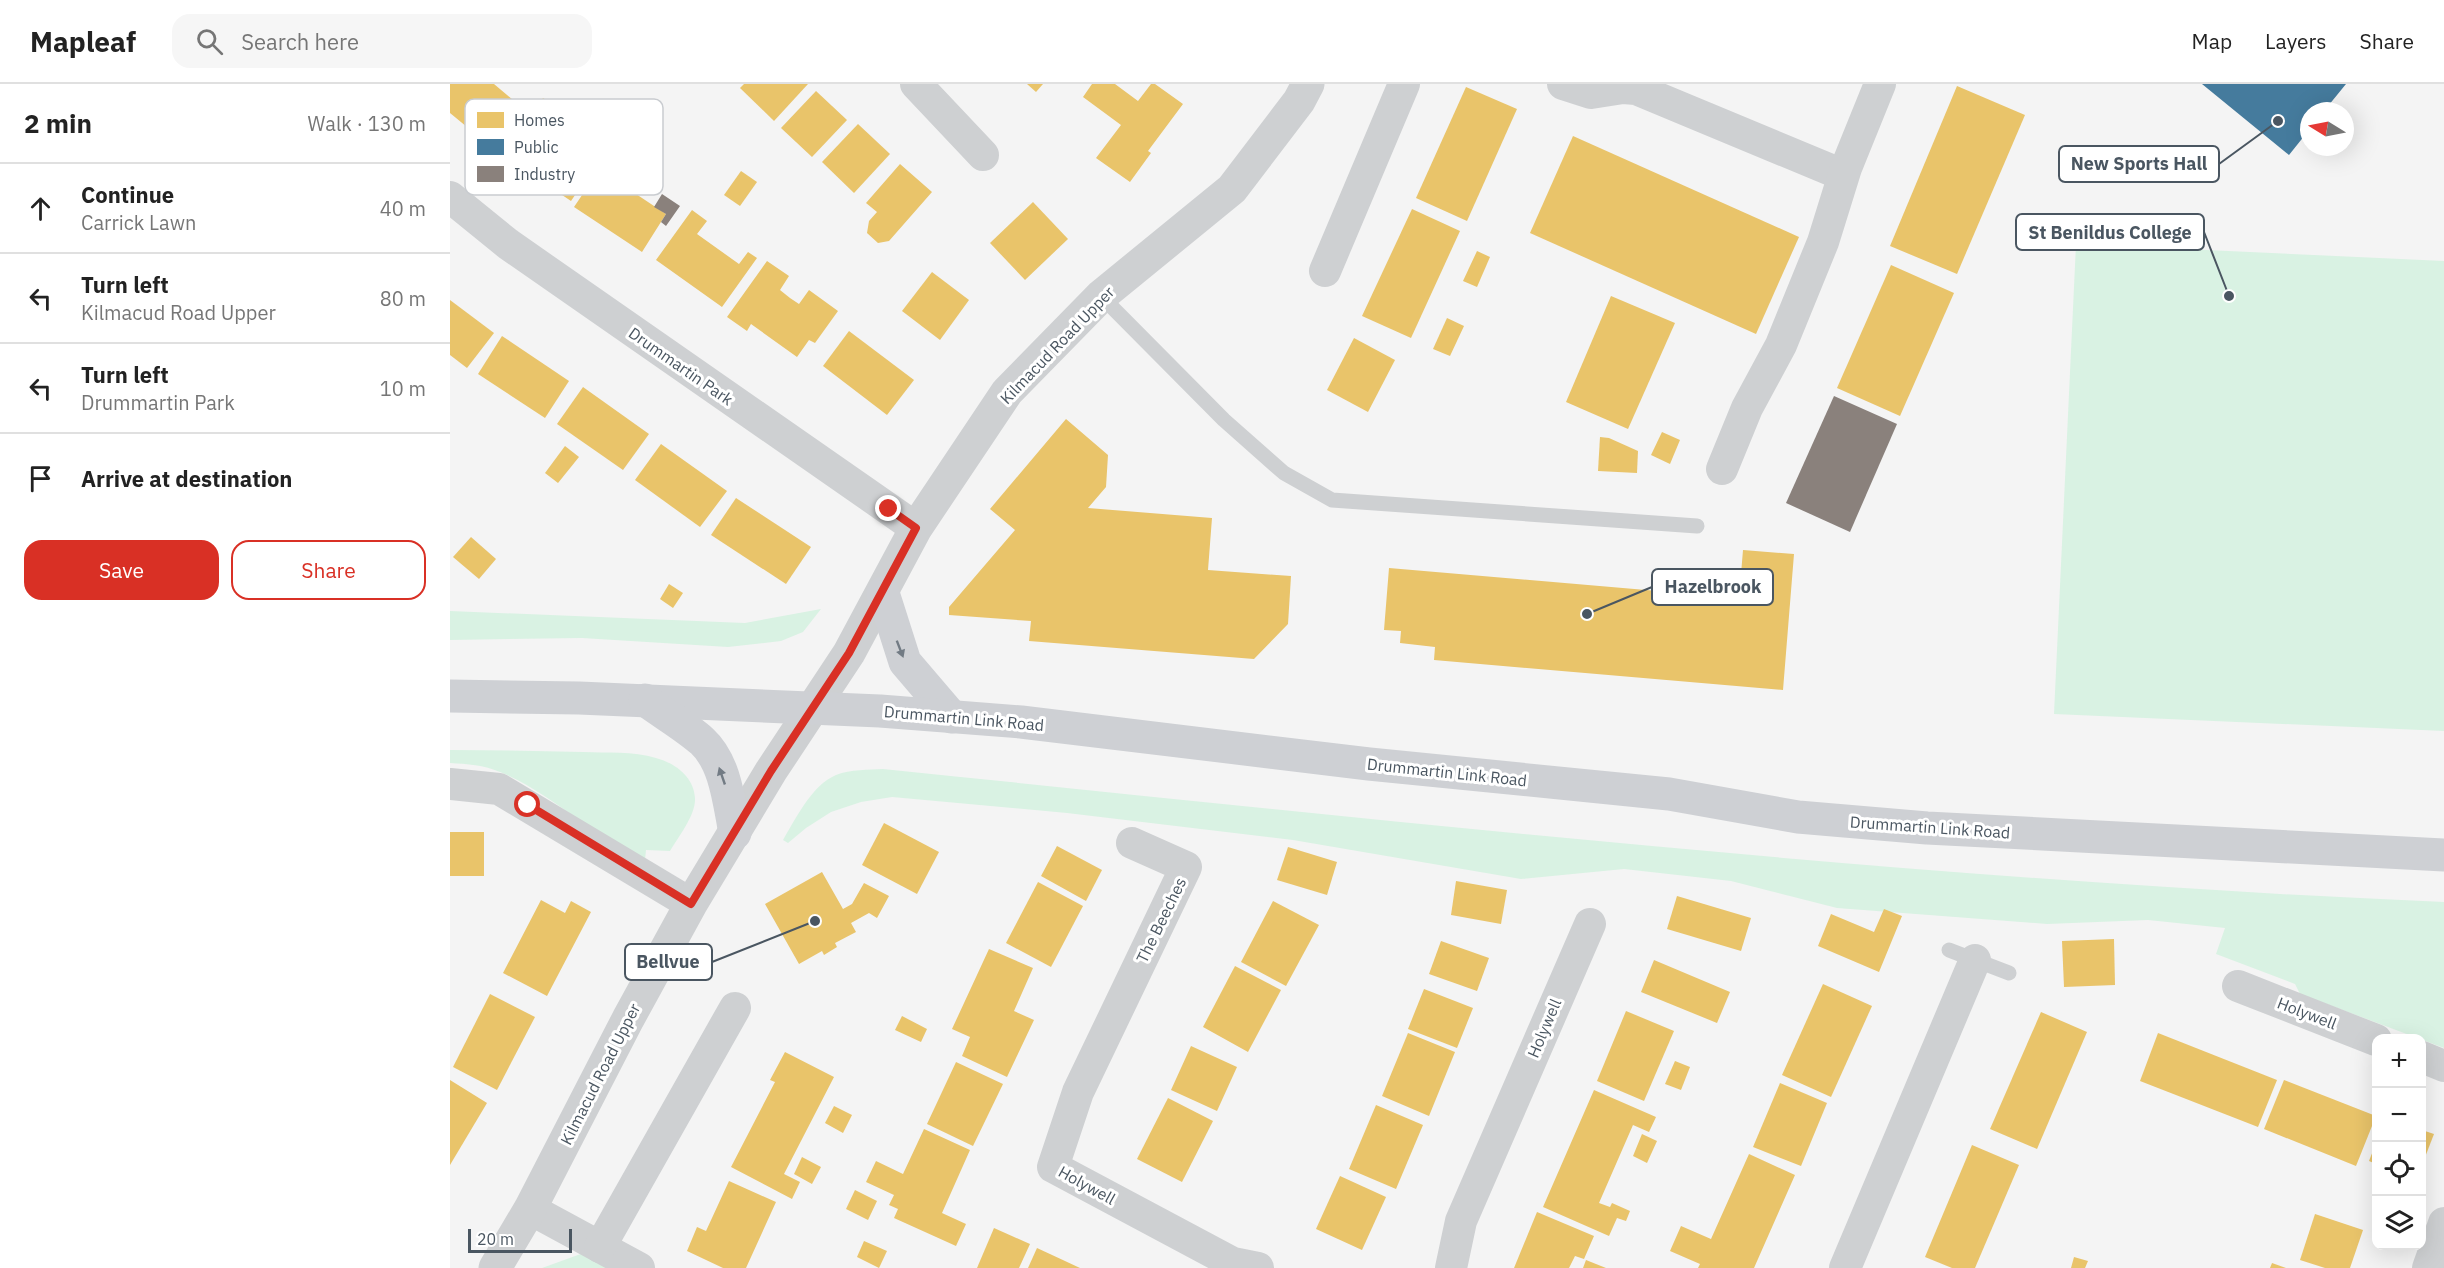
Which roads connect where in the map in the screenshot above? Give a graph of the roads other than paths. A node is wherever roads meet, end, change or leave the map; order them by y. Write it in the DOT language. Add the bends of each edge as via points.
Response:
graph roads {
  1 [pos="916,84"];
  2 [pos="1308,84"];
  3 [pos="1404,84"];
  4 [pos="1563,84"];
  5 [pos="1880,84"];
  6 [pos="983,155"];
  7 [pos="1843,175"];
  8 [pos="450,197"];
  9 [pos="1325,271"];
  10 [pos="1101,296"];
  11 [pos="1722,469"];
  12 [pos="1697,526"];
  13 [pos="916,528"];
  14 [pos="883,593"];
  15 [pos="450,696"];
  16 [pos="645,700"];
  17 [pos="814,707"];
  18 [pos="952,717"];
  19 [pos="450,784"];
  20 [pos="735,833"];
  21 [pos="1132,843"];
  22 [pos="2444,855"];
  23 [pos="691,904"];
  24 [pos="1590,924"];
  25 [pos="1962,955"];
  26 [pos="2009,973"];
  27 [pos="2238,986"];
  28 [pos="735,1008"];
  29 [pos="1110,1025"];
  30 [pos="2372,1038"];
  31 [pos="2426,1059"];
  32 [pos="2444,1066"];
  33 [pos="530,1209"];
  34 [pos="2444,1223"];
  35 [pos="600,1247"];
  36 [pos="495,1268"];
  37 [pos="639,1268"];
  38 [pos="1258,1268"];
  39 [pos="1451,1268"];
  40 [pos="1845,1268"];
  41 [pos="2428,1268"];
  1 -- 6 [label="street"];
  2 -- 10 [label="street, Kilmacud Road Upper" via="1299,102 1232,189"];
  3 -- 9 [label="street"];
  4 -- 7 [label="street" via="1591,93 1636,88"];
  5 -- 7 [label="street"];
  7 -- 11 [label="street" via="1823,242 1781,345 1747,408"];
  8 -- 13 [label="street, Drummartin Park" via="526,257"];
  10 -- 12 [label="lane" via="1224,420 1284,473 1332,500"];
  10 -- 13 [label="street, Kilmacud Road Upper" via="1007,392"];
  13 -- 14 [label="street, Kilmacud Road Upper"];
  14 -- 17 [label="street, Kilmacud Road Upper"];
  14 -- 18 [label="main road, one-way" via="905,662"];
  15 -- 16 [label="main road, Drummartin Link Road"];
  16 -- 17 [label="main road, Drummartin Link Road"];
  20 -- 16 [label="main road, one-way" via="723,776 713,755 703,742"];
  17 -- 18 [label="main road, Drummartin Link Road"];
  17 -- 20 [label="street, Kilmacud Road Upper"];
  18 -- 22 [label="main road, Drummartin Link Road" via="1669,794 1798,817 1927,828"];
  19 -- 23 [label="street" via="500,789"];
  20 -- 23 [label="street, Kilmacud Road Upper"];
  21 -- 29 [label="street, The Beeches" via="1186,867"];
  23 -- 33 [label="street, Kilmacud Road Upper"];
  24 -- 39 [label="street, Holywell" via="1461,1221"];
  25 -- 26 [label="lane"];
  25 -- 40 [label="street"];
  27 -- 30 [label="street, Holywell"];
  28 -- 35 [label="street"];
  29 -- 38 [label="street, Holywell" via="1078,1092 1053,1167 1233,1263"];
  31 -- 32 [label="street"];
  33 -- 35 [label="street"];
  33 -- 36 [label="street, Kilmacud Road Upper"];
  34 -- 41 [label="street"];
  35 -- 37 [label="street"];
}
